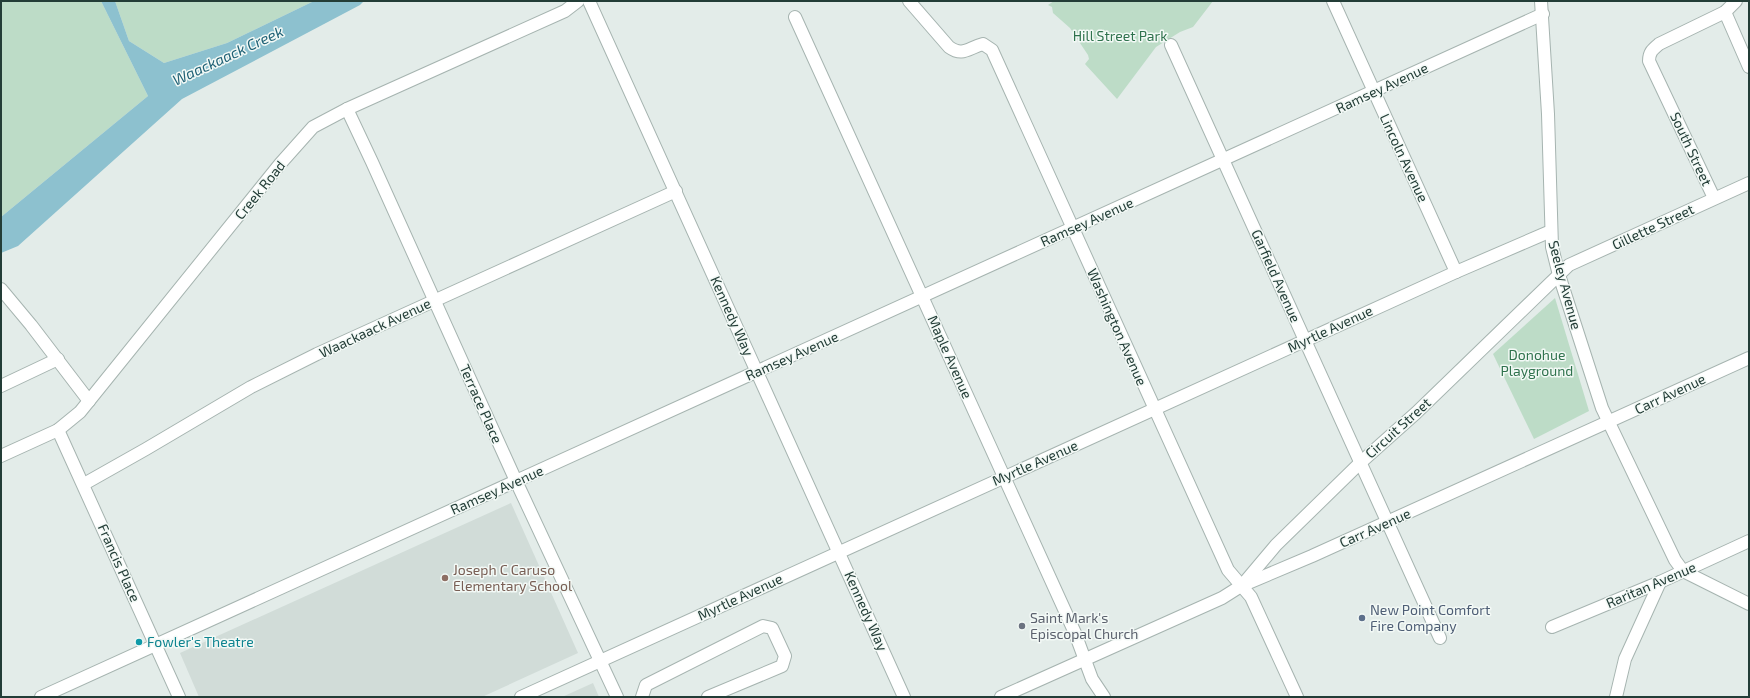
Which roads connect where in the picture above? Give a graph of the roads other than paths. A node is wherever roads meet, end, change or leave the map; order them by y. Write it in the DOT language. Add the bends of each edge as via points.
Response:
graph roads {
  1 [pos="578,1"];
  2 [pos="589,1"];
  3 [pos="909,1"];
  4 [pos="1333,1"];
  5 [pos="1541,1"];
  6 [pos="1736,1"];
  7 [pos="1725,12"];
  8 [pos="1543,14"];
  9 [pos="795,17"];
  10 [pos="1171,45"];
  11 [pos="1749,67"];
  12 [pos="1373,92"];
  13 [pos="347,109"];
  14 [pos="1223,161"];
  15 [pos="1749,183"];
  16 [pos="676,191"];
  17 [pos="1714,198"];
  18 [pos="1073,229"];
  19 [pos="1551,231"];
  20 [pos="1456,272"];
  21 [pos="1559,275"];
  22 [pos="1,290"];
  23 [pos="922,297"];
  24 [pos="435,301"];
  25 [pos="1305,341"];
  26 [pos="1749,358"];
  27 [pos="58,359"];
  28 [pos="757,372"];
  29 [pos="1,386"];
  30 [pos="89,401"];
  31 [pos="1155,409"];
  32 [pos="1608,423"];
  33 [pos="58,430"];
  34 [pos="1,456"];
  35 [pos="1360,463"];
  36 [pos="1004,477"];
  37 [pos="516,481"];
  38 [pos="84,484"];
  39 [pos="1387,522"];
  40 [pos="1749,541"];
  41 [pos="839,552"];
  42 [pos="1683,571"];
  43 [pos="1660,582"];
  44 [pos="1242,586"];
  45 [pos="1749,604"];
  46 [pos="1552,628"];
  47 [pos="1440,638"];
  48 [pos="156,645"];
  49 [pos="1084,658"];
  50 [pos="601,660"];
  51 [pos="41,697"];
  52 [pos="179,697"];
  53 [pos="521,697"];
  54 [pos="617,697"];
  55 [pos="642,697"];
  56 [pos="708,697"];
  57 [pos="904,697"];
  58 [pos="1001,697"];
  59 [pos="1104,697"];
  60 [pos="1297,697"];
  61 [pos="1616,697"];
  1 -- 13 [label="street, Creek Road" via="565,11"];
  2 -- 16 [label="street, Kennedy Way"];
  3 -- 18 [label="street, Washington Avenue" via="956,52 960,53 983,44 992,50"];
  4 -- 12 [label="street, Lincoln Avenue"];
  5 -- 8 [label="street, Seeley Avenue"];
  6 -- 7 [label="street, South Street"];
  7 -- 11 [label="street"];
  7 -- 17 [label="street, South Street" via="1659,44 1649,55 1649,61"];
  8 -- 12 [label="street, Ramsey Avenue"];
  8 -- 19 [label="street, Seeley Avenue"];
  9 -- 23 [label="street, Maple Avenue"];
  10 -- 14 [label="street, Garfield Avenue"];
  12 -- 14 [label="street, Ramsey Avenue"];
  12 -- 20 [label="street, Lincoln Avenue"];
  13 -- 24 [label="street, Terrace Place"];
  13 -- 30 [label="street, Creek Road" via="322,121 308,132"];
  14 -- 18 [label="street, Ramsey Avenue"];
  14 -- 25 [label="street, Garfield Avenue"];
  15 -- 17 [label="street, Gillette Street"];
  16 -- 24 [label="street, Waackaack Avenue"];
  16 -- 28 [label="street, Kennedy Way"];
  17 -- 21 [label="street, Gillette Street" via="1569,265"];
  18 -- 23 [label="street, Ramsey Avenue"];
  18 -- 31 [label="street, Washington Avenue"];
  19 -- 20 [label="street, Myrtle Avenue"];
  19 -- 21 [label="street, Seeley Avenue"];
  20 -- 25 [label="street, Myrtle Avenue"];
  21 -- 32 [label="street, Seeley Avenue"];
  21 -- 35 [label="street, Circuit Street" via="1416,413"];
  22 -- 27 [label="street"];
  23 -- 28 [label="street, Ramsey Avenue"];
  23 -- 36 [label="street, Maple Avenue"];
  24 -- 37 [label="street, Terrace Place"];
  24 -- 38 [label="street, Waackaack Avenue" via="316,354 251,387"];
  25 -- 31 [label="street, Myrtle Avenue"];
  25 -- 35 [label="street, Garfield Avenue"];
  26 -- 32 [label="street, Carr Avenue"];
  27 -- 29 [label="street"];
  27 -- 30 [label="street"];
  28 -- 37 [label="street, Ramsey Avenue"];
  28 -- 41 [label="street, Kennedy Way"];
  30 -- 33 [label="street, Creek Road"];
  31 -- 36 [label="street, Myrtle Avenue"];
  31 -- 44 [label="street, Washington Avenue" via="1228,570"];
  32 -- 39 [label="street, Carr Avenue"];
  32 -- 42 [label="street, Seeley Avenue" via="1675,560"];
  33 -- 34 [label="street, Creek Road"];
  33 -- 38 [label="street, Francis Place"];
  35 -- 39 [label="street, Garfield Avenue"];
  35 -- 44 [label="street, Circuit Street" via="1276,545"];
  36 -- 41 [label="street, Myrtle Avenue"];
  36 -- 49 [label="street, Maple Avenue"];
  37 -- 48 [label="street, Ramsey Avenue"];
  37 -- 50 [label="street, Terrace Place"];
  38 -- 48 [label="street, Francis Place"];
  39 -- 44 [label="street, Carr Avenue"];
  39 -- 47 [label="street, Garfield Avenue"];
  40 -- 42 [label="street, Raritan Avenue"];
  41 -- 50 [label="street, Myrtle Avenue"];
  41 -- 57 [label="street, Kennedy Way"];
  42 -- 43 [label="street, Raritan Avenue"];
  42 -- 45 [label="street"];
  43 -- 46 [label="street, Raritan Avenue"];
  43 -- 61 [label="street" via="1625,659"];
  44 -- 49 [label="street, Carr Avenue" via="1222,598"];
  44 -- 60 [label="street, Washington Avenue" via="1251,597"];
  48 -- 51 [label="street, Ramsey Avenue"];
  48 -- 52 [label="street, Francis Place"];
  49 -- 58 [label="street, Carr Avenue"];
  49 -- 59 [label="street, Maple Avenue" via="1092,679"];
  50 -- 53 [label="street, Myrtle Avenue"];
  50 -- 54 [label="street, Terrace Place"];
  55 -- 56 [label="street" via="646,684 762,626 772,628 785,656 782,666"];
}
